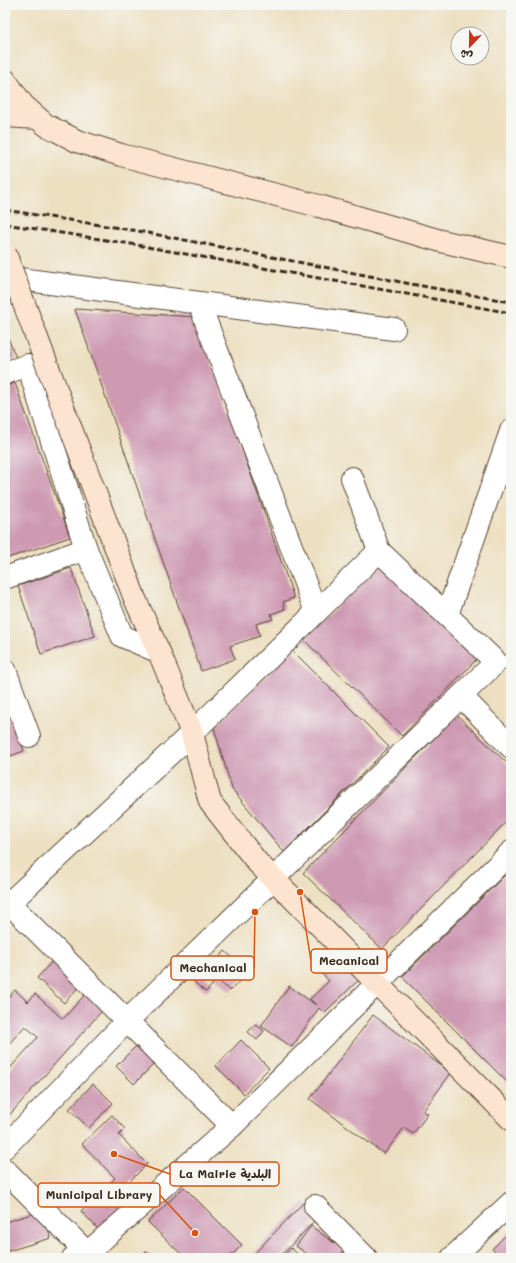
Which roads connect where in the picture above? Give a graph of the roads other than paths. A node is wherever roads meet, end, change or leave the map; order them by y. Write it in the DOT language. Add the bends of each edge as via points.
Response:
graph roads {
  1 [pos="5,80"];
  2 [pos="5,116"];
  3 [pos="37,118"];
  4 [pos="5,253"];
  5 [pos="511,257"];
  6 [pos="5,277"];
  7 [pos="200,303"];
  8 [pos="394,329"];
  9 [pos="5,373"];
  10 [pos="511,431"];
  11 [pos="352,478"];
  12 [pos="86,549"];
  13 [pos="379,551"];
  14 [pos="5,578"];
  15 [pos="316,612"];
  16 [pos="447,615"];
  17 [pos="159,652"];
  18 [pos="5,670"];
  19 [pos="461,696"];
  20 [pos="192,733"];
  21 [pos="29,736"];
  22 [pos="511,747"];
  23 [pos="511,852"];
  24 [pos="274,878"];
  25 [pos="6,903"];
  26 [pos="378,984"];
  27 [pos="127,1021"];
  28 [pos="511,1119"];
  29 [pos="232,1126"];
  30 [pos="5,1147"];
  31 [pos="5,1170"];
  32 [pos="511,1203"];
  33 [pos="315,1206"];
  34 [pos="84,1256"];
  35 [pos="366,1258"];
  36 [pos="452,1258"];
  1 -- 3 [label="main road" via="23,105"];
  2 -- 3 [label="main road"];
  3 -- 5 [label="main road" via="46,126 77,141 121,155 319,206 441,241"];
  4 -- 17 [label="main road, bridge" via="135,599"];
  6 -- 7 [label="street"];
  7 -- 8 [label="street"];
  7 -- 15 [label="street"];
  9 -- 12 [label="street" via="28,365"];
  10 -- 16 [label="street"];
  11 -- 13 [label="street"];
  12 -- 14 [label="street"];
  12 -- 17 [label="street" via="122,636"];
  13 -- 15 [label="street"];
  13 -- 16 [label="street"];
  15 -- 20 [label="street"];
  16 -- 19 [label="street" via="496,662"];
  17 -- 20 [label="main road"];
  18 -- 21 [label="street"];
  19 -- 22 [label="street"];
  19 -- 24 [label="street"];
  20 -- 24 [label="main road" via="210,802 257,862"];
  20 -- 25 [label="street"];
  23 -- 26 [label="street"];
  24 -- 26 [label="main road"];
  24 -- 27 [label="street"];
  25 -- 27 [label="street"];
  26 -- 28 [label="main road"];
  26 -- 29 [label="street"];
  27 -- 29 [label="street"];
  27 -- 30 [label="street"];
  29 -- 34 [label="street"];
  31 -- 34 [label="street"];
  32 -- 36 [label="street"];
  33 -- 35 [label="street"];
}
